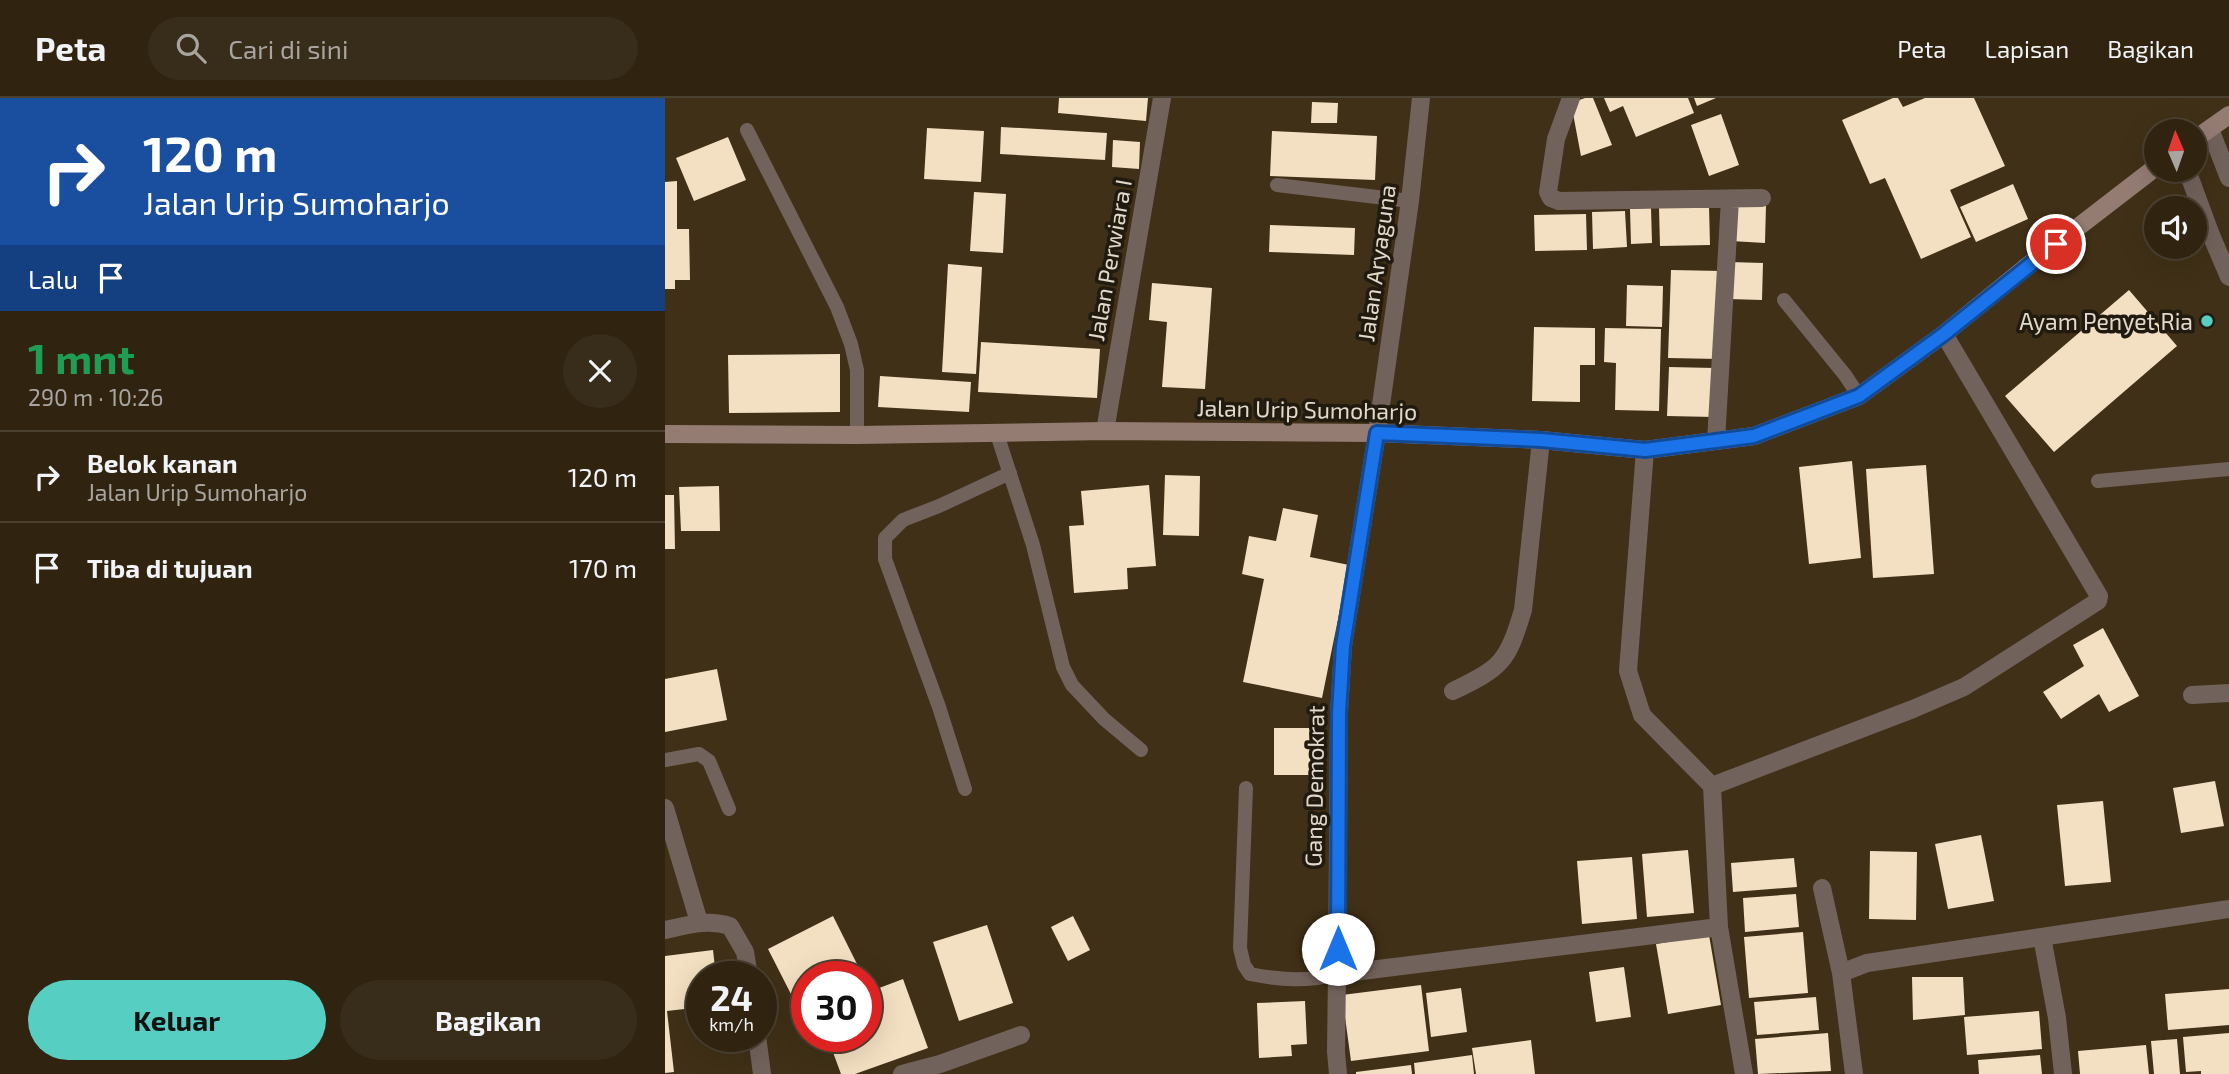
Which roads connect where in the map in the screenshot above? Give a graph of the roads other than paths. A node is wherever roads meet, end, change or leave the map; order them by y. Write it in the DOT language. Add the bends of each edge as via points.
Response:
graph roads {
  1 [pos="1162,98"];
  2 [pos="1421,98"];
  3 [pos="1570,98"];
  4 [pos="2229,115"];
  5 [pos="2210,129"];
  6 [pos="747,130"];
  7 [pos="2207,131"];
  8 [pos="2144,176"];
  9 [pos="2229,178"];
  10 [pos="2191,182"];
  11 [pos="1277,185"];
  12 [pos="1762,198"];
  13 [pos="1730,199"];
  14 [pos="1410,201"];
  15 [pos="2229,277"];
  16 [pos="1784,300"];
  17 [pos="1944,334"];
  18 [pos="1859,396"];
  19 [pos="1105,431"];
  20 [pos="1377,433"];
  21 [pos="665,434"];
  22 [pos="997,434"];
  23 [pos="857,435"];
  24 [pos="1541,440"];
  25 [pos="1716,441"];
  26 [pos="1645,450"];
  27 [pos="2229,469"];
  28 [pos="1010,473"];
  29 [pos="2098,481"];
  30 [pos="1453,691"];
  31 [pos="2229,693"];
  32 [pos="2192,695"];
  33 [pos="1141,750"];
  34 [pos="665,761"];
  35 [pos="1712,786"];
  36 [pos="1246,788"];
  37 [pos="965,789"];
  38 [pos="665,808"];
  39 [pos="729,809"];
  40 [pos="1822,888"];
  41 [pos="2229,909"];
  42 [pos="699,922"];
  43 [pos="1719,927"];
  44 [pos="665,930"];
  45 [pos="2042,937"];
  46 [pos="746,961"];
  47 [pos="1840,973"];
  48 [pos="1337,974"];
  49 [pos="1021,1035"];
  50 [pos="759,1052"];
  51 [pos="762,1074"];
  52 [pos="905,1074"];
  53 [pos="1338,1074"];
  54 [pos="1744,1074"];
  55 [pos="1854,1074"];
  56 [pos="2063,1074"];
  1 -- 19 [label="street, Jalan Perwiara I"];
  2 -- 14 [label="street, Jalan Aryaguna"];
  3 -- 13 [label="street" via="1556,139 1551,198"];
  4 -- 5 [label="main road"];
  5 -- 7 [label="main road"];
  5 -- 9 [label="street"];
  6 -- 23 [label="lane" via="851,344 857,370"];
  8 -- 17 [label="main road, Jalan Urip Sumoharjo"];
  10 -- 15 [label="street"];
  11 -- 14 [label="lane"];
  12 -- 13 [label="street"];
  13 -- 25 [label="street"];
  14 -- 20 [label="street, Jalan Aryaguna"];
  16 -- 18 [label="lane"];
  17 -- 18 [label="main road, Jalan Urip Sumoharjo"];
  17 -- 35 [label="street" via="2098,601 1964,687"];
  18 -- 25 [label="main road, Jalan Urip Sumoharjo" via="1754,436"];
  19 -- 20 [label="main road, Jalan Urip Sumoharjo"];
  19 -- 22 [label="main road, Jalan Urip Sumoharjo"];
  20 -- 24 [label="main road, Jalan Urip Sumoharjo"];
  20 -- 48 [label="street, Gang Demokrat" via="1343,646"];
  21 -- 23 [label="main road, Jalan Urip Sumoharjo"];
  22 -- 23 [label="main road, Jalan Urip Sumoharjo"];
  22 -- 28 [label="lane"];
  24 -- 26 [label="main road, Jalan Urip Sumoharjo"];
  24 -- 30 [label="street" via="1517,631 1508,654 1490,673"];
  25 -- 26 [label="main road, Jalan Urip Sumoharjo"];
  26 -- 35 [label="street" via="1628,671 1642,715"];
  27 -- 29 [label="lane"];
  28 -- 33 [label="lane" via="1034,545 1063,667 1072,685"];
  28 -- 37 [label="lane" via="902,520 885,538 885,559"];
  31 -- 32 [label="street"];
  34 -- 39 [label="lane" via="699,754 709,761"];
  35 -- 43 [label="street"];
  36 -- 48 [label="lane" via="1240,916 1244,965 1250,974 1269,978 1314,980"];
  38 -- 42 [label="street"];
  40 -- 47 [label="street"];
  41 -- 45 [label="street"];
  42 -- 44 [label="street"];
  42 -- 46 [label="street" via="730,926"];
  43 -- 48 [label="street"];
  43 -- 54 [label="street"];
  45 -- 47 [label="street" via="1867,964"];
  45 -- 56 [label="street"];
  47 -- 55 [label="street"];
  48 -- 53 [label="street, Gang Demokrat"];
  49 -- 52 [label="street"];
  50 -- 51 [label="street"];
}
